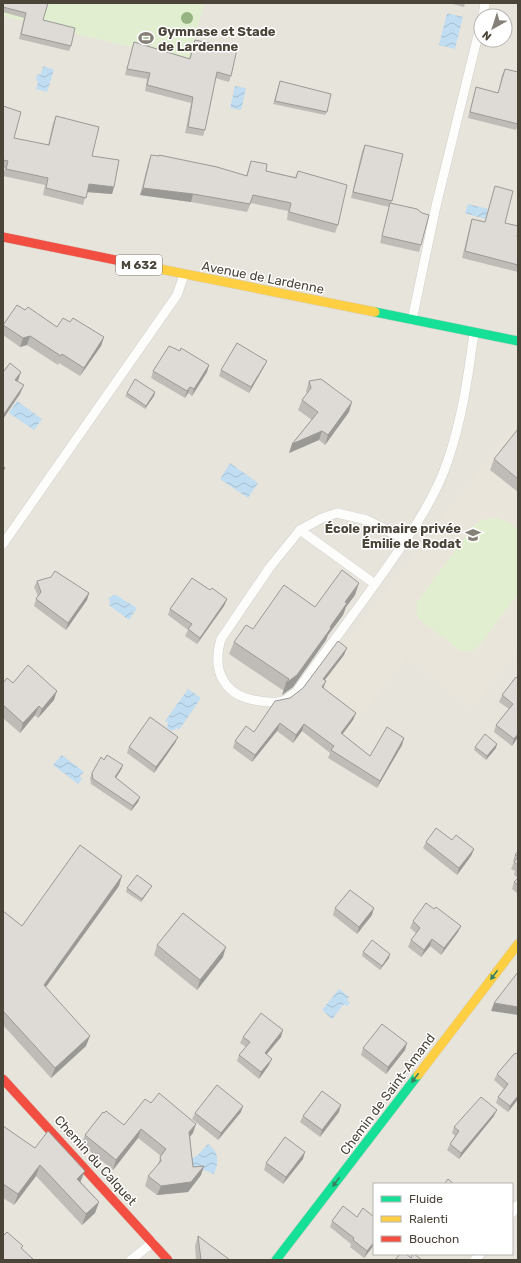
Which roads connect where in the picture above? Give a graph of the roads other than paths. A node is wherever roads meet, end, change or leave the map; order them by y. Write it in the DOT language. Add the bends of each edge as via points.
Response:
graph roads {
  1 [pos="475,48"];
  2 [pos="3,237"];
  3 [pos="184,275"];
  4 [pos="412,320"];
  5 [pos="474,332"];
  6 [pos="518,341"];
  7 [pos="300,530"];
  8 [pos="406,540"];
  9 [pos="3,544"];
  10 [pos="375,584"];
  11 [pos="518,944"];
  12 [pos="3,1079"];
  13 [pos="153,1242"];
  14 [pos="131,1260"];
  15 [pos="168,1260"];
  16 [pos="276,1260"];
  1 -- 4 [label="lane" via="436,206"];
  2 -- 3 [label="street, Avenue de Lardenne / M 632"];
  3 -- 4 [label="street, Avenue de Lardenne / M 632"];
  3 -- 9 [label="lane" via="177,295"];
  4 -- 5 [label="street, Avenue de Lardenne / M 632"];
  5 -- 6 [label="street, Avenue de Lardenne / M 632"];
  5 -- 8 [label="lane" via="461,418 447,464 425,510"];
  7 -- 8 [label="lane" via="322,518 336,514 367,520"];
  7 -- 10 [label="lane"];
  7 -- 10 [label="lane" via="270,567 221,639 217,652 220,677 232,692 248,700 284,701 297,691"];
  8 -- 10 [label="lane"];
  11 -- 16 [label="street, Chemin de Saint-Amand, one-way"];
  12 -- 13 [label="street, Chemin du Calquet"];
  13 -- 14 [label="lane"];
  13 -- 15 [label="street, Chemin du Calquet"];
}
